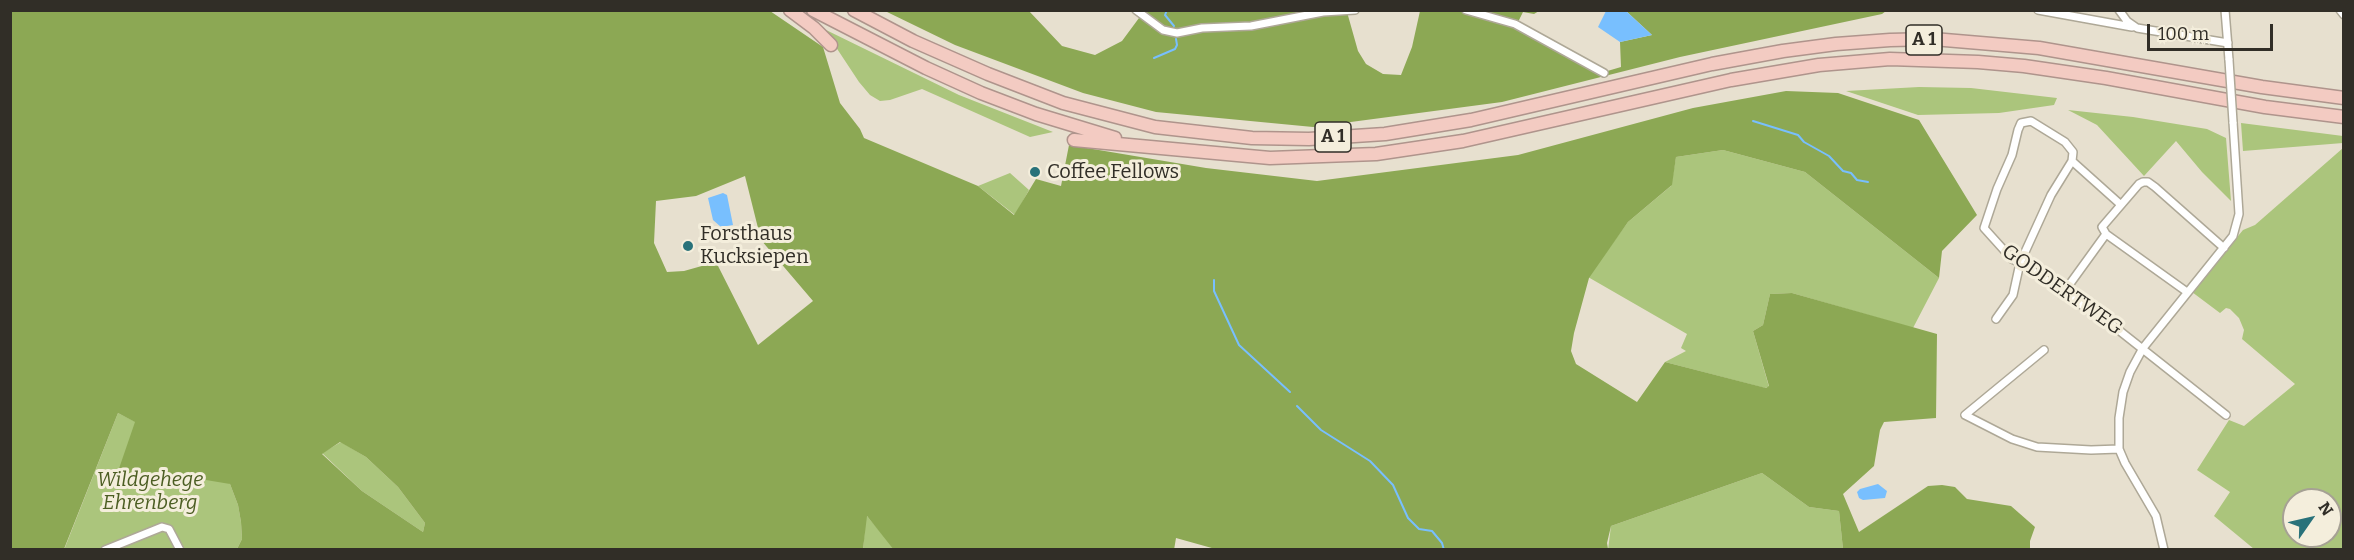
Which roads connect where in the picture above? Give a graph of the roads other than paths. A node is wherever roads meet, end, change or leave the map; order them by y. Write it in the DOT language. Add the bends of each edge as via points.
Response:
graph roads {
  1 [pos="790,10"];
  2 [pos="813,10"];
  3 [pos="854,10"];
  4 [pos="1136,10"];
  5 [pos="1355,10"];
  6 [pos="1466,10"];
  7 [pos="2038,10"];
  8 [pos="2119,10"];
  9 [pos="2225,10"];
  10 [pos="2340,10"];
  11 [pos="2343,15"];
  12 [pos="2137,28"];
  13 [pos="2228,43"];
  14 [pos="831,45"];
  15 [pos="1604,73"];
  16 [pos="2343,98"];
  17 [pos="2343,117"];
  18 [pos="1074,140"];
  19 [pos="1142,145"];
  20 [pos="2072,160"];
  21 [pos="2120,204"];
  22 [pos="2106,234"];
  23 [pos="2224,248"];
  24 [pos="2020,263"];
  25 [pos="2064,292"];
  26 [pos="2187,292"];
  27 [pos="1996,319"];
  28 [pos="2143,348"];
  29 [pos="2044,350"];
  30 [pos="2226,415"];
  31 [pos="2119,449"];
  32 [pos="105,549"];
  33 [pos="180,549"];
  34 [pos="2164,549"];
  1 -- 14 [label="highway"];
  2 -- 19 [label="highway, A 1" via="981,93"];
  3 -- 16 [label="highway, A 1" via="988,75 1063,103 1155,127 1251,138 1385,134 1471,120 1783,51 1933,39 2039,48"];
  4 -- 5 [label="street" via="1163,30 1177,33"];
  6 -- 15 [label="street" via="1515,24"];
  7 -- 12 [label="street"];
  8 -- 12 [label="street"];
  9 -- 13 [label="street"];
  10 -- 11 [label="street"];
  12 -- 13 [label="street"];
  13 -- 23 [label="street, bridge" via="2239,214 2233,236"];
  17 -- 19 [label="highway, A 1" via="2024,66 1918,59 1819,65 1731,80 1463,141 1376,154 1270,158"];
  18 -- 19 [label="highway"];
  20 -- 21 [label="street"];
  20 -- 24 [label="street"];
  20 -- 24 [label="street, GODDERTWEG" via="2073,152 2066,142 2031,121 2021,123 1984,228 1997,245"];
  21 -- 22 [label="street" via="2102,227"];
  21 -- 23 [label="street" via="2139,184 2148,182"];
  22 -- 25 [label="street"];
  22 -- 26 [label="street"];
  23 -- 26 [label="street"];
  24 -- 25 [label="street, GODDERTWEG"];
  24 -- 27 [label="street" via="2013,295"];
  25 -- 28 [label="street, GODDERTWEG"];
  26 -- 28 [label="street"];
  28 -- 30 [label="street, GODDERTWEG"];
  28 -- 31 [label="street" via="2123,392"];
  29 -- 31 [label="street" via="1965,415 2037,447"];
  31 -- 34 [label="street" via="2156,516"];
  32 -- 33 [label="street" via="162,527 169,529"];
}
